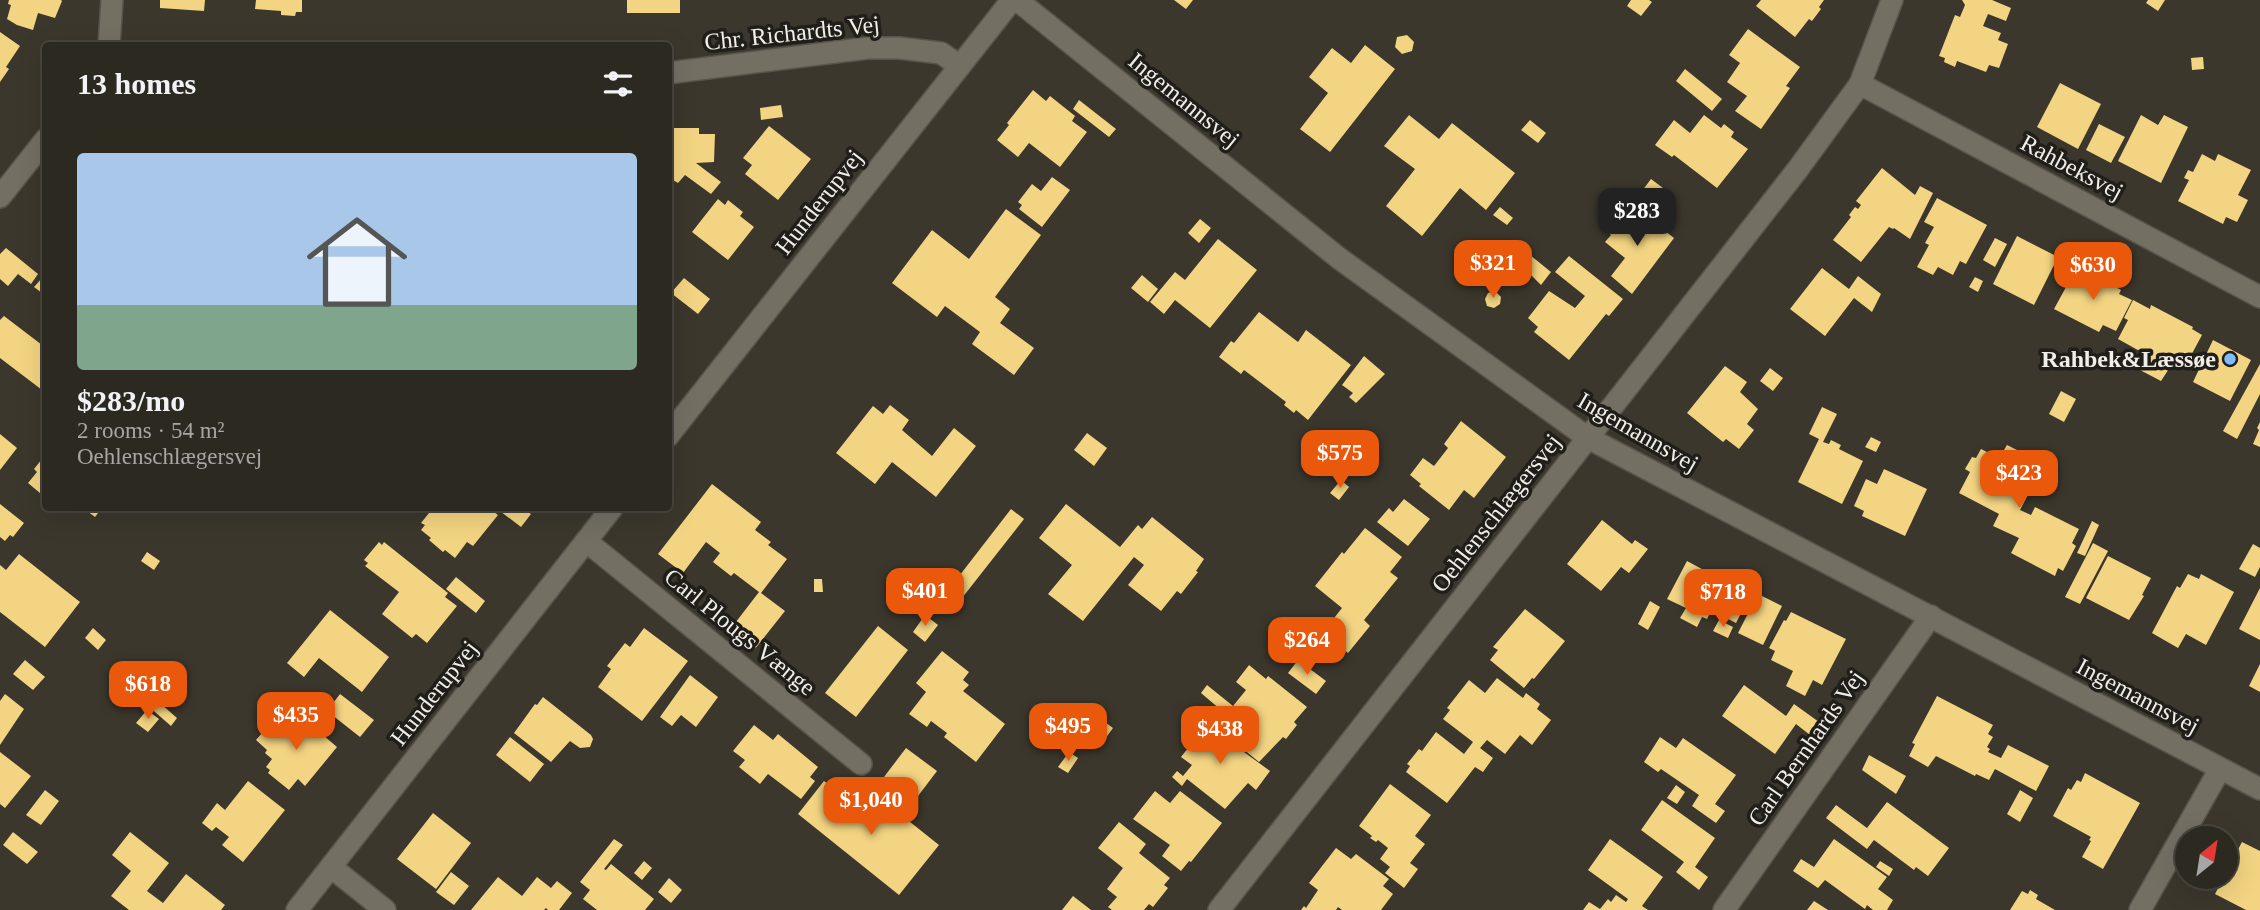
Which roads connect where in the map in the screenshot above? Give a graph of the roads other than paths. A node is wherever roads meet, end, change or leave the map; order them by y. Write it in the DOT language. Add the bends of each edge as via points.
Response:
graph roads {
  1 [pos="112,0"];
  2 [pos="1014,0"];
  3 [pos="1892,0"];
  4 [pos="109,42"];
  5 [pos="960,66"];
  6 [pos="672,72"];
  7 [pos="1860,84"];
  8 [pos="42,144"];
  9 [pos="0,197"];
  10 [pos="2260,297"];
  11 [pos="672,431"];
  12 [pos="1588,438"];
  13 [pos="610,511"];
  14 [pos="586,541"];
  15 [pos="1931,616"];
  16 [pos="861,764"];
  17 [pos="2220,769"];
  18 [pos="2260,789"];
  19 [pos="331,867"];
  20 [pos="297,910"];
  21 [pos="385,910"];
  22 [pos="1219,910"];
  23 [pos="1724,910"];
  24 [pos="2140,910"];
  1 -- 4 [label="street"];
  2 -- 5 [label="street, Hunderupvej"];
  2 -- 12 [label="street, Ingemannsvej" via="1340,259"];
  3 -- 7 [label="street, Oehlenschlægersvej"];
  5 -- 6 [label="street, Chr. Richardts Vej" via="941,53 868,48"];
  5 -- 11 [label="street, Hunderupvej"];
  7 -- 10 [label="street, Rahbeksvej"];
  7 -- 12 [label="street, Oehlenschlægersvej"];
  8 -- 9 [label="street"];
  12 -- 15 [label="street, Ingemannsvej"];
  12 -- 22 [label="street, Oehlenschlægersvej"];
  13 -- 14 [label="street, Hunderupvej"];
  14 -- 16 [label="street, Carl Plougs Vænge"];
  14 -- 19 [label="street, Hunderupvej"];
  15 -- 17 [label="street, Ingemannsvej"];
  15 -- 23 [label="street, Carl Bernhards Vej"];
  17 -- 18 [label="street, Ingemannsvej"];
  17 -- 24 [label="street"];
  19 -- 20 [label="street, Hunderupvej"];
  19 -- 21 [label="street"];
}
